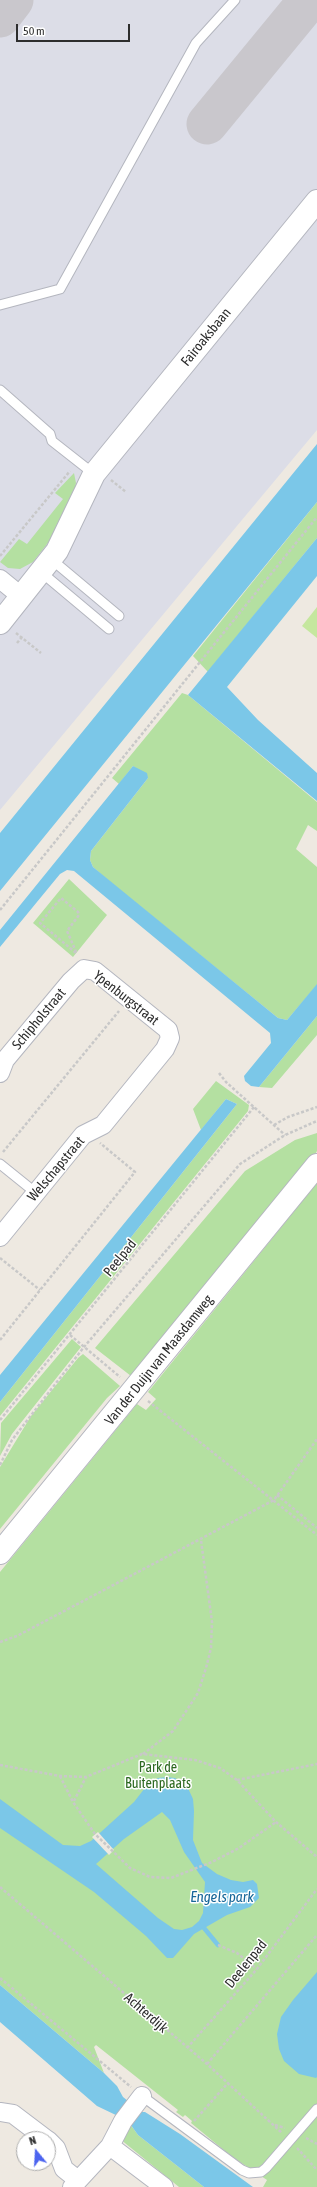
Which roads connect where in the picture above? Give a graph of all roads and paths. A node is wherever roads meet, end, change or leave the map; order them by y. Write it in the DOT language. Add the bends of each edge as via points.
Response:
graph roads {
  1 [pos="235,0"];
  2 [pos="317,200"];
  3 [pos="0,305"];
  4 [pos="0,390"];
  5 [pos="86,468"];
  6 [pos="317,517"];
  7 [pos="0,556"];
  8 [pos="46,565"];
  9 [pos="0,579"];
  10 [pos="22,597"];
  11 [pos="120,616"];
  12 [pos="1,622"];
  13 [pos="110,629"];
  14 [pos="22,637"];
  15 [pos="17,643"];
  16 [pos="42,653"];
  17 [pos="0,910"];
  18 [pos="76,953"];
  19 [pos="84,969"];
  20 [pos="119,1011"];
  21 [pos="168,1030"];
  22 [pos="0,1073"];
  23 [pos="219,1073"];
  24 [pos="254,1107"];
  25 [pos="317,1107"];
  26 [pos="317,1121"];
  27 [pos="274,1125"];
  28 [pos="88,1133"];
  29 [pos="285,1135"];
  30 [pos="0,1156"];
  31 [pos="0,1164"];
  32 [pos="317,1166"];
  33 [pos="36,1193"];
  34 [pos="0,1237"];
  35 [pos="0,1258"];
  36 [pos="40,1290"];
  37 [pos="70,1335"];
  38 [pos="0,1340"];
  39 [pos="84,1347"];
  40 [pos="135,1390"];
  41 [pos="0,1420"];
  42 [pos="317,1439"];
  43 [pos="0,1465"];
  44 [pos="277,1495"];
  45 [pos="274,1500"];
  46 [pos="317,1528"];
  47 [pos="317,1535"];
  48 [pos="201,1540"];
  49 [pos="0,1552"];
  50 [pos="0,1642"];
  51 [pos="142,1754"];
  52 [pos="317,1764"];
  53 [pos="0,1765"];
  54 [pos="60,1776"];
  55 [pos="86,1777"];
  56 [pos="237,1780"];
  57 [pos="74,1802"];
  58 [pos="276,1822"];
  59 [pos="317,1857"];
  60 [pos="0,1887"];
  61 [pos="317,1889"];
  62 [pos="317,1935"];
  63 [pos="218,1945"];
  64 [pos="256,1968"];
  65 [pos="0,1978"];
  66 [pos="187,2048"];
  67 [pos="207,2064"];
  68 [pos="228,2083"];
  69 [pos="133,2109"];
  70 [pos="317,2109"];
  71 [pos="0,2112"];
  72 [pos="187,2130"];
  73 [pos="35,2131"];
  74 [pos="290,2141"];
  75 [pos="110,2146"];
  76 [pos="56,2148"];
  77 [pos="317,2170"];
  78 [pos="75,2184"];
  79 [pos="164,2187"];
  1 -- 3 [label="lane" via="196,43 60,289"];
  2 -- 5 [label="main road, Fairoaksbaan"];
  4 -- 5 [label="lane" via="50,434 52,441"];
  5 -- 7 [label="path"];
  5 -- 8 [label="main road, Fairoaksbaan" via="73,522"];
  6 -- 17 [label="path"];
  8 -- 10 [label="main road, Fairoaksbaan"];
  8 -- 11 [label="lane"];
  8 -- 13 [label="lane"];
  9 -- 10 [label="street"];
  10 -- 12 [label="main road, Fairoaksbaan"];
  12 -- 14 [label="path"];
  14 -- 15 [label="path"];
  14 -- 16 [label="path"];
  18 -- 18 [label="path" via="67,931 79,915 61,898 40,923"];
  18 -- 19 [label="path"];
  19 -- 21 [label="street, Ypenburgstraat" via="95,971"];
  19 -- 22 [label="street, Schipholstraat" via="70,981 5,1060"];
  20 -- 30 [label="path"];
  21 -- 28 [label="street, Welschapstraat" via="170,1038 165,1049 103,1125"];
  23 -- 24 [label="path"];
  24 -- 27 [label="path"];
  24 -- 37 [label="path, Peelpad"];
  25 -- 27 [label="path"];
  26 -- 29 [label="path"];
  27 -- 29 [label="path"];
  28 -- 33 [label="street, Welschapstraat" via="83,1135"];
  28 -- 36 [label="path" via="136,1172"];
  29 -- 39 [label="path" via="240,1164"];
  31 -- 33 [label="lane"];
  32 -- 40 [label="main road, Van der Duijn van Maasdamweg"];
  33 -- 34 [label="street, Welschapstraat"];
  35 -- 36 [label="path"];
  36 -- 38 [label="path"];
  37 -- 39 [label="path"];
  37 -- 41 [label="path, Peelpad"];
  39 -- 40 [label="path"];
  39 -- 43 [label="path" via="12,1440"];
  40 -- 45 [label="path"];
  40 -- 49 [label="main road, Van der Duijn van Maasdamweg"];
  42 -- 44 [label="path"];
  44 -- 45 [label="path"];
  44 -- 46 [label="path"];
  45 -- 47 [label="path"];
  45 -- 48 [label="path"];
  48 -- 50 [label="path" via="107,1586 17,1636"];
  48 -- 51 [label="path" via="212,1622 211,1648 206,1668 198,1693 173,1731"];
  51 -- 55 [label="path"];
  51 -- 56 [label="path" via="195,1760 220,1768"];
  52 -- 56 [label="path"];
  53 -- 54 [label="path"];
  54 -- 55 [label="path"];
  54 -- 57 [label="path"];
  55 -- 57 [label="path"];
  56 -- 58 [label="path"];
  57 -- 58 [label="path" via="95,1834 116,1855 130,1868 150,1877 171,1878 212,1862 239,1848"];
  58 -- 59 [label="path"];
  60 -- 66 [label="path, Achterdijk"];
  61 -- 64 [label="path, Deelenpad"];
  62 -- 67 [label="path"];
  63 -- 64 [label="path" via="236,1953"];
  64 -- 66 [label="path, Deelenpad"];
  65 -- 69 [label="path"];
  66 -- 67 [label="path, Achterdijk"];
  67 -- 68 [label="path, Achterdijk"];
  68 -- 72 [label="path"];
  68 -- 74 [label="path, Achterdijk"];
  69 -- 72 [label="lane"];
  69 -- 75 [label="street"];
  70 -- 74 [label="lane"];
  71 -- 73 [label="street" via="13,2114"];
  72 -- 74 [label="lane" via="249,2173 261,2172"];
  74 -- 77 [label="path, Achterdijk"];
  75 -- 78 [label="street"];
  75 -- 79 [label="street"];
  76 -- 78 [label="street" via="64,2169"];
}
